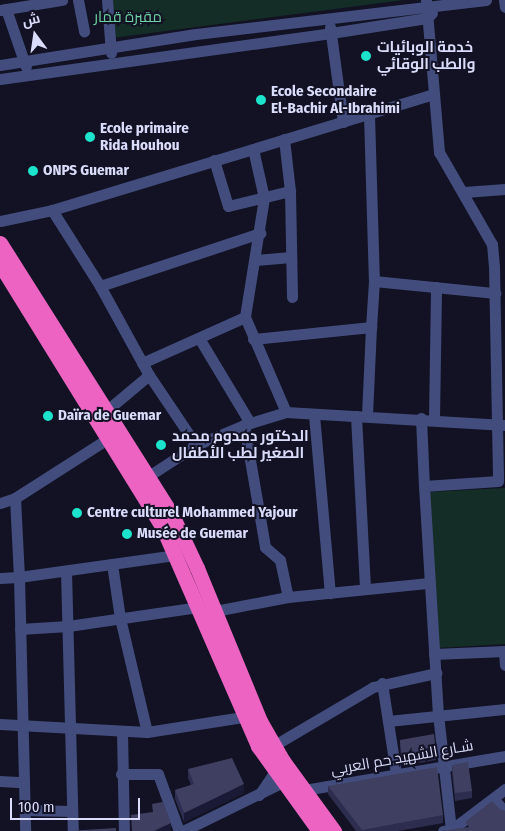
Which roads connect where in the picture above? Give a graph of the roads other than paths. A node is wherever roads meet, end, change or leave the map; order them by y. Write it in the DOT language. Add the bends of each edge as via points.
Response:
graph roads {
  1 [pos="62,0"];
  2 [pos="78,0"];
  3 [pos="107,0"];
  4 [pos="486,0"];
  5 [pos="504,0"];
  6 [pos="426,8"];
  7 [pos="505,8"];
  8 [pos="3,10"];
  9 [pos="329,18"];
  10 [pos="252,28"];
  11 [pos="84,30"];
  12 [pos="331,33"];
  13 [pos="254,42"];
  14 [pos="110,48"];
  15 [pos="24,61"];
  16 [pos="112,62"];
  17 [pos="0,65"];
  18 [pos="28,74"];
  19 [pos="0,79"];
  20 [pos="433,94"];
  21 [pos="369,115"];
  22 [pos="343,122"];
  23 [pos="284,140"];
  24 [pos="253,149"];
  25 [pos="214,160"];
  26 [pos="505,189"];
  27 [pos="290,191"];
  28 [pos="464,192"];
  29 [pos="264,198"];
  30 [pos="52,210"];
  31 [pos="0,221"];
  32 [pos="260,233"];
  33 [pos="0,243"];
  34 [pos="292,257"];
  35 [pos="256,260"];
  36 [pos="0,264"];
  37 [pos="374,281"];
  38 [pos="5,283"];
  39 [pos="100,286"];
  40 [pos="436,287"];
  41 [pos="494,293"];
  42 [pos="292,297"];
  43 [pos="500,307"];
  44 [pos="245,317"];
  45 [pos="371,327"];
  46 [pos="199,338"];
  47 [pos="253,339"];
  48 [pos="142,363"];
  49 [pos="149,375"];
  50 [pos="89,395"];
  51 [pos="106,411"];
  52 [pos="286,412"];
  53 [pos="314,415"];
  54 [pos="361,416"];
  55 [pos="421,418"];
  56 [pos="434,419"];
  57 [pos="247,424"];
  58 [pos="500,424"];
  59 [pos="109,438"];
  60 [pos="196,445"];
  61 [pos="147,477"];
  62 [pos="501,481"];
  63 [pos="424,486"];
  64 [pos="15,498"];
  65 [pos="0,503"];
  66 [pos="176,555"];
  67 [pos="112,564"];
  68 [pos="66,571"];
  69 [pos="19,577"];
  70 [pos="0,578"];
  71 [pos="429,583"];
  72 [pos="365,589"];
  73 [pos="330,592"];
  74 [pos="288,597"];
  75 [pos="198,607"];
  76 [pos="215,611"];
  77 [pos="120,618"];
  78 [pos="68,626"];
  79 [pos="20,629"];
  80 [pos="504,651"];
  81 [pos="434,654"];
  82 [pos="505,665"];
  83 [pos="436,673"];
  84 [pos="382,683"];
  85 [pos="505,709"];
  86 [pos="438,714"];
  87 [pos="243,717"];
  88 [pos="388,721"];
  89 [pos="0,724"];
  90 [pos="22,725"];
  91 [pos="71,729"];
  92 [pos="122,731"];
  93 [pos="147,732"];
  94 [pos="273,746"];
  95 [pos="505,756"];
  96 [pos="443,766"];
  97 [pos="283,773"];
  98 [pos="396,773"];
  99 [pos="121,774"];
  100 [pos="0,780"];
  101 [pos="22,782"];
  102 [pos="505,789"];
  103 [pos="304,790"];
  104 [pos="494,799"];
  105 [pos="24,810"];
  106 [pos="72,811"];
  107 [pos="505,812"];
  108 [pos="450,830"];
  109 [pos="25,831"];
  110 [pos="74,831"];
  111 [pos="124,831"];
  112 [pos="181,831"];
  113 [pos="319,831"];
  114 [pos="334,831"];
  1 -- 8 [label="street"];
  2 -- 11 [label="street"];
  3 -- 14 [label="street"];
  4 -- 6 [label="street"];
  5 -- 7 [label="street"];
  6 -- 9 [label="street"];
  6 -- 12 [label="street"];
  6 -- 20 [label="street"];
  8 -- 15 [label="street"];
  9 -- 10 [label="street"];
  9 -- 12 [label="street"];
  10 -- 13 [label="street"];
  10 -- 14 [label="street"];
  12 -- 13 [label="street"];
  12 -- 22 [label="street"];
  13 -- 16 [label="street"];
  14 -- 15 [label="street"];
  14 -- 16 [label="street"];
  15 -- 17 [label="street"];
  15 -- 18 [label="street"];
  16 -- 18 [label="street"];
  18 -- 19 [label="street"];
  20 -- 21 [label="street"];
  20 -- 28 [label="street" via="439,152"];
  21 -- 22 [label="street"];
  21 -- 37 [label="street"];
  22 -- 23 [label="street"];
  23 -- 24 [label="street"];
  23 -- 27 [label="street"];
  24 -- 25 [label="street"];
  24 -- 29 [label="street"];
  25 -- 29 [label="street" via="228,206"];
  25 -- 30 [label="street"];
  26 -- 28 [label="street"];
  27 -- 29 [label="street"];
  27 -- 34 [label="street"];
  28 -- 41 [label="street" via="492,244"];
  29 -- 32 [label="street"];
  30 -- 31 [label="street"];
  30 -- 39 [label="street"];
  32 -- 35 [label="street"];
  32 -- 39 [label="street"];
  33 -- 50 [label="highway"];
  34 -- 35 [label="street"];
  34 -- 42 [label="street"];
  35 -- 44 [label="street"];
  36 -- 38 [label="highway"];
  37 -- 40 [label="street"];
  37 -- 45 [label="street"];
  38 -- 50 [label="highway"];
  39 -- 48 [label="street"];
  40 -- 41 [label="street"];
  40 -- 56 [label="street"];
  41 -- 43 [label="street"];
  43 -- 58 [label="street"];
  44 -- 46 [label="street"];
  44 -- 47 [label="street"];
  45 -- 47 [label="street"];
  45 -- 54 [label="street"];
  46 -- 48 [label="street"];
  46 -- 57 [label="street"];
  47 -- 52 [label="street"];
  48 -- 49 [label="street"];
  49 -- 51 [label="street"];
  49 -- 60 [label="street"];
  50 -- 51 [label="highway"];
  50 -- 59 [label="highway"];
  51 -- 61 [label="highway"];
  52 -- 53 [label="street"];
  52 -- 57 [label="street"];
  53 -- 54 [label="street"];
  53 -- 73 [label="street"];
  54 -- 55 [label="street"];
  54 -- 72 [label="street"];
  55 -- 56 [label="street"];
  55 -- 63 [label="street"];
  56 -- 58 [label="street"];
  57 -- 60 [label="street"];
  57 -- 74 [label="street" via="265,548 280,560"];
  58 -- 62 [label="street"];
  59 -- 64 [label="street"];
  59 -- 66 [label="highway"];
  60 -- 61 [label="street"];
  61 -- 76 [label="highway" via="172,515"];
  62 -- 63 [label="street"];
  63 -- 71 [label="street"];
  64 -- 65 [label="street"];
  64 -- 69 [label="street"];
  66 -- 67 [label="street"];
  66 -- 75 [label="highway"];
  67 -- 68 [label="street"];
  67 -- 77 [label="street"];
  68 -- 69 [label="street"];
  68 -- 78 [label="street"];
  69 -- 70 [label="street"];
  69 -- 79 [label="street"];
  71 -- 72 [label="street"];
  71 -- 81 [label="street"];
  72 -- 73 [label="street"];
  73 -- 74 [label="street"];
  74 -- 76 [label="street"];
  75 -- 77 [label="street"];
  75 -- 87 [label="highway"];
  76 -- 94 [label="highway"];
  77 -- 78 [label="street"];
  77 -- 93 [label="street"];
  78 -- 79 [label="street"];
  78 -- 91 [label="street"];
  79 -- 90 [label="street"];
  80 -- 81 [label="street"];
  80 -- 82 [label="street"];
  81 -- 83 [label="street"];
  83 -- 84 [label="street"];
  83 -- 86 [label="street"];
  84 -- 88 [label="street"];
  84 -- 94 [label="street"];
  85 -- 86 [label="street"];
  86 -- 88 [label="street"];
  86 -- 96 [label="street"];
  87 -- 93 [label="street"];
  87 -- 97 [label="highway"];
  88 -- 98 [label="street"];
  89 -- 90 [label="street"];
  90 -- 91 [label="street"];
  90 -- 101 [label="street"];
  91 -- 92 [label="street"];
  91 -- 106 [label="street"];
  92 -- 93 [label="street"];
  92 -- 99 [label="street"];
  94 -- 97 [label="highway"];
  95 -- 96 [label="street, شـارع الشهيد حم العربي"];
  96 -- 98 [label="street, شـارع الشهيد حم العربي"];
  96 -- 108 [label="street"];
  97 -- 103 [label="highway"];
  97 -- 112 [label="street" via="258,797"];
  97 -- 113 [label="highway"];
  98 -- 103 [label="street, شـارع الشهيد حم العربي"];
  99 -- 111 [label="street"];
  99 -- 112 [label="street" via="158,774"];
  100 -- 101 [label="street"];
  101 -- 105 [label="street"];
  102 -- 104 [label="street"];
  103 -- 114 [label="highway"];
  104 -- 107 [label="street"];
  104 -- 108 [label="street"];
  105 -- 106 [label="street"];
  105 -- 109 [label="street"];
  106 -- 110 [label="street"];
}
